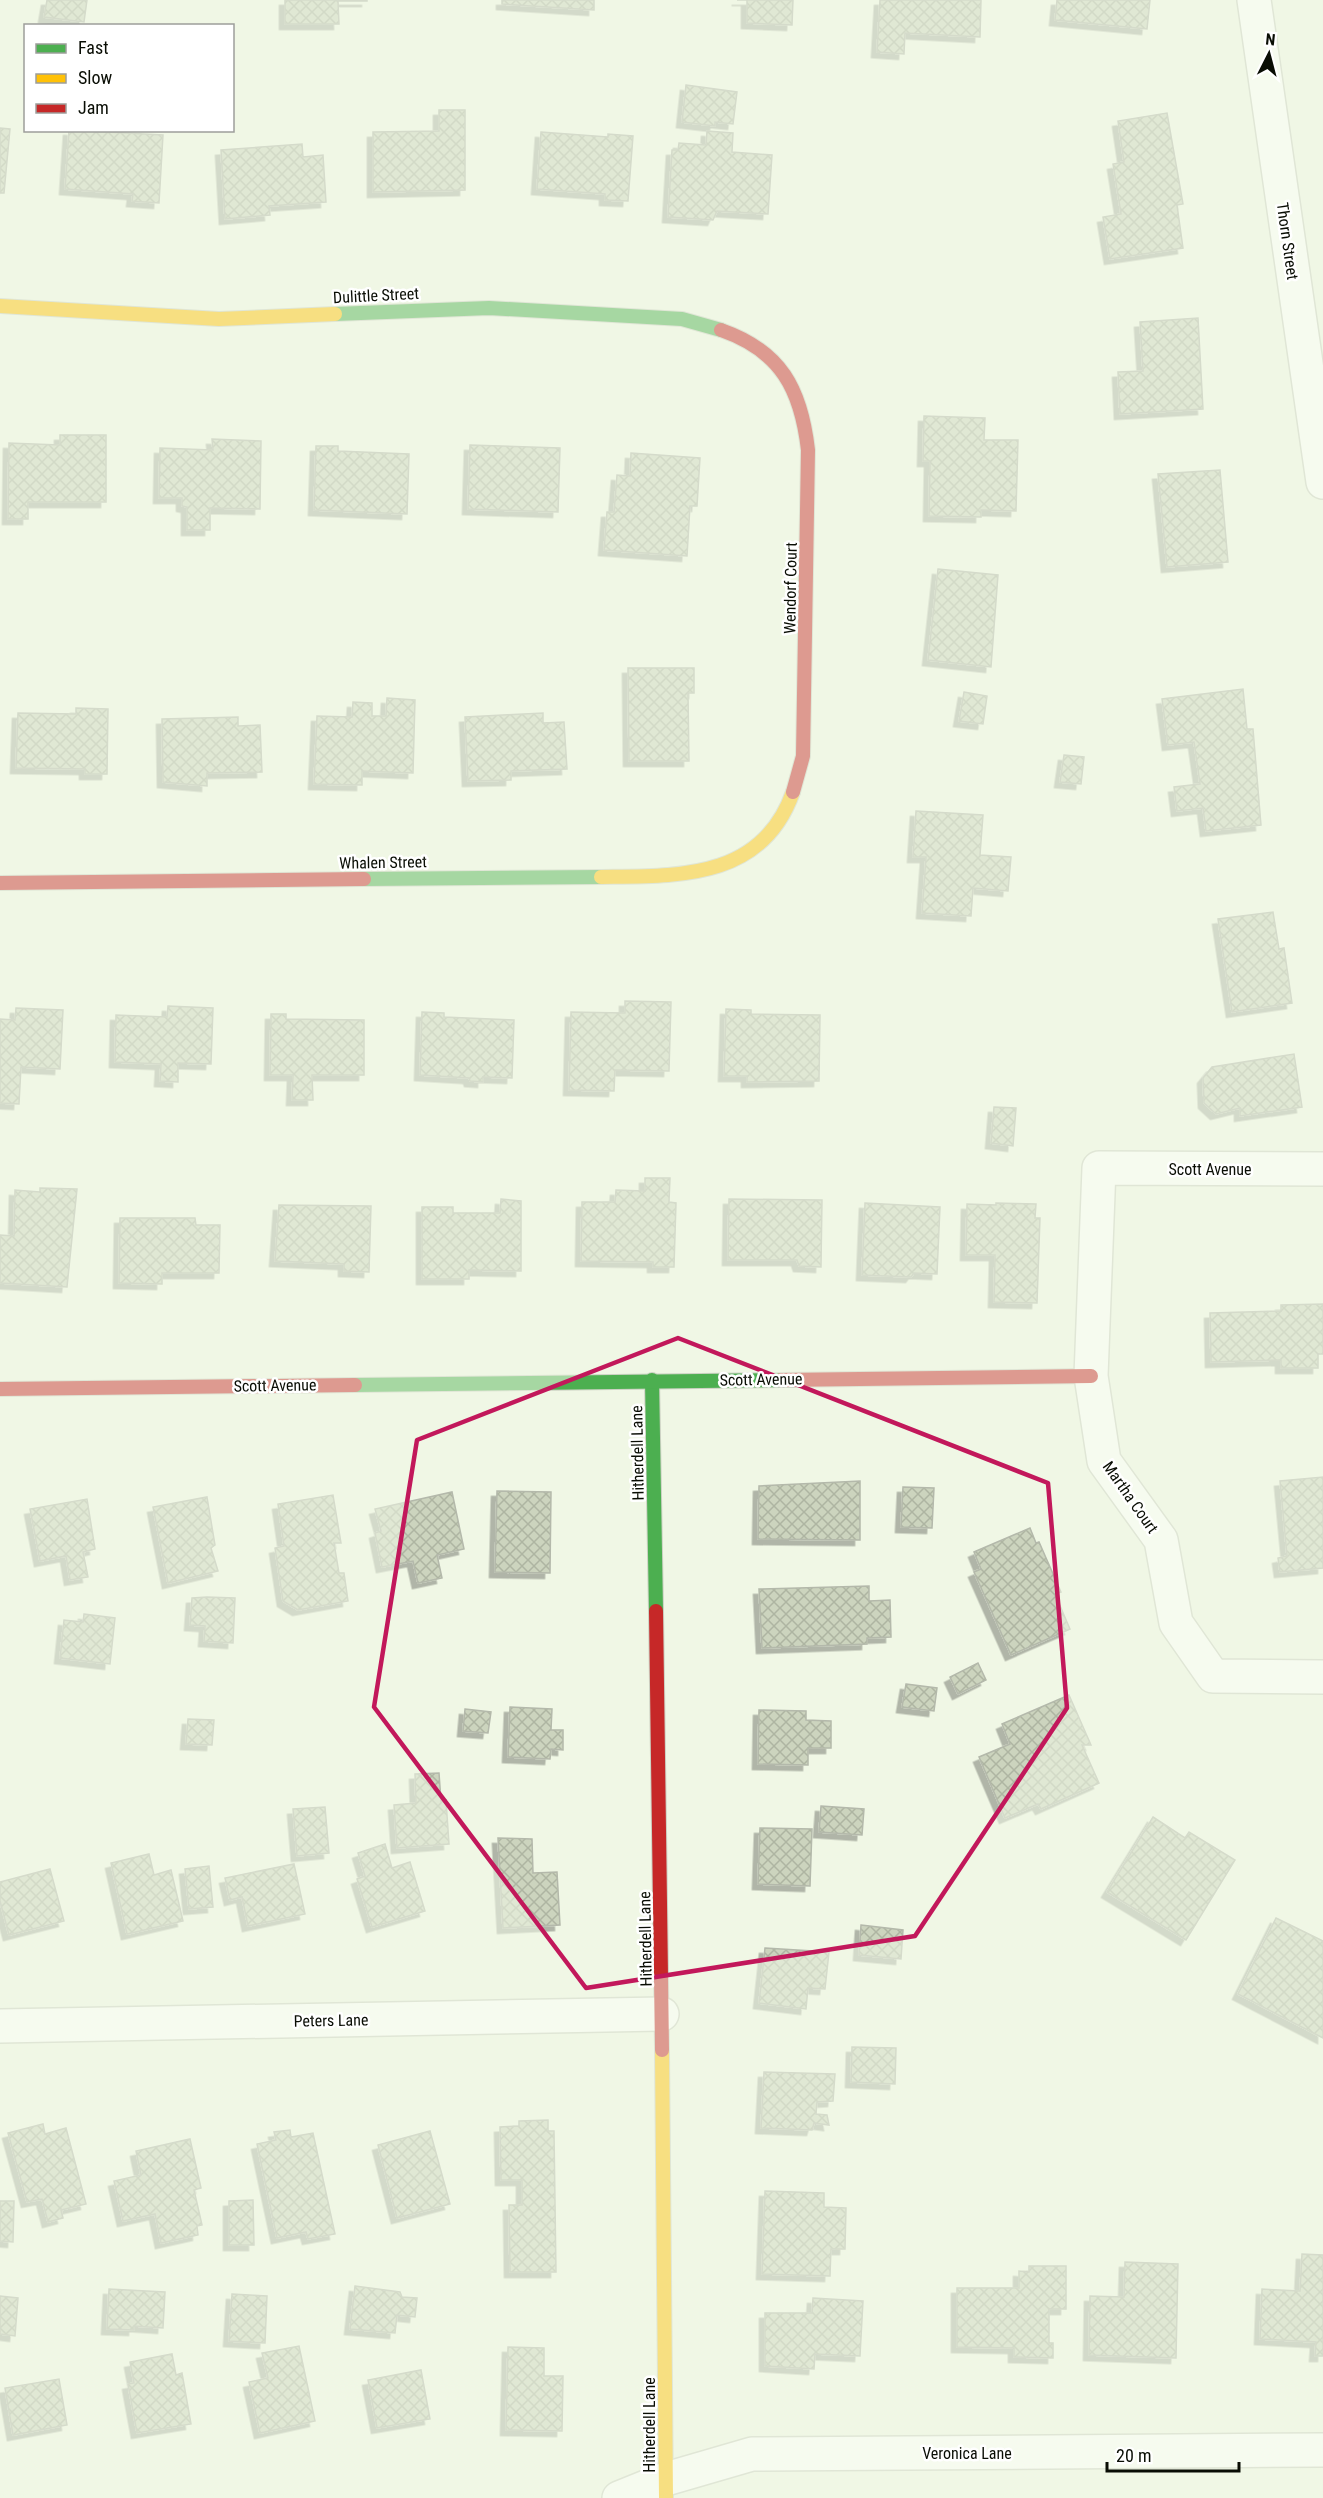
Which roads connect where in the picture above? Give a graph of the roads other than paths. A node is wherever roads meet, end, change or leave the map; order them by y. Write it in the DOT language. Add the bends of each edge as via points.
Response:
graph roads {
  1 [pos="1254,0"];
  2 [pos="0,306"];
  3 [pos="750,341"];
  4 [pos="1323,482"];
  5 [pos="760,844"];
  6 [pos="0,883"];
  7 [pos="1323,1169"];
  8 [pos="1090,1376"];
  9 [pos="652,1380"];
  10 [pos="0,1389"];
  11 [pos="1323,1677"];
  12 [pos="662,2014"];
  13 [pos="0,2026"];
  14 [pos="1323,2450"];
  15 [pos="666,2489"];
  16 [pos="619,2498"];
  1 -- 4 [label="street, Thorn Street"];
  2 -- 3 [label="street, Dulittle Street" via="256,319 446,308 527,309 682,319"];
  3 -- 5 [label="street, Wendorf Court" via="769,354 796,389 808,450 803,756 794,795 773,831"];
  5 -- 6 [label="street, Whalen Street" via="721,866 655,876"];
  7 -- 8 [label="street, Scott Avenue" via="1099,1168"];
  8 -- 9 [label="street, Scott Avenue"];
  8 -- 11 [label="street, Martha Court" via="1104,1461 1161,1539 1176,1623 1212,1676"];
  9 -- 10 [label="street, Scott Avenue"];
  9 -- 12 [label="street, Hitherdell Lane"];
  12 -- 13 [label="street, Peters Lane"];
  12 -- 15 [label="street, Hitherdell Lane"];
  14 -- 15 [label="street, Veronica Lane" via="752,2454"];
  15 -- 16 [label="street, Veronica Lane"];
}
